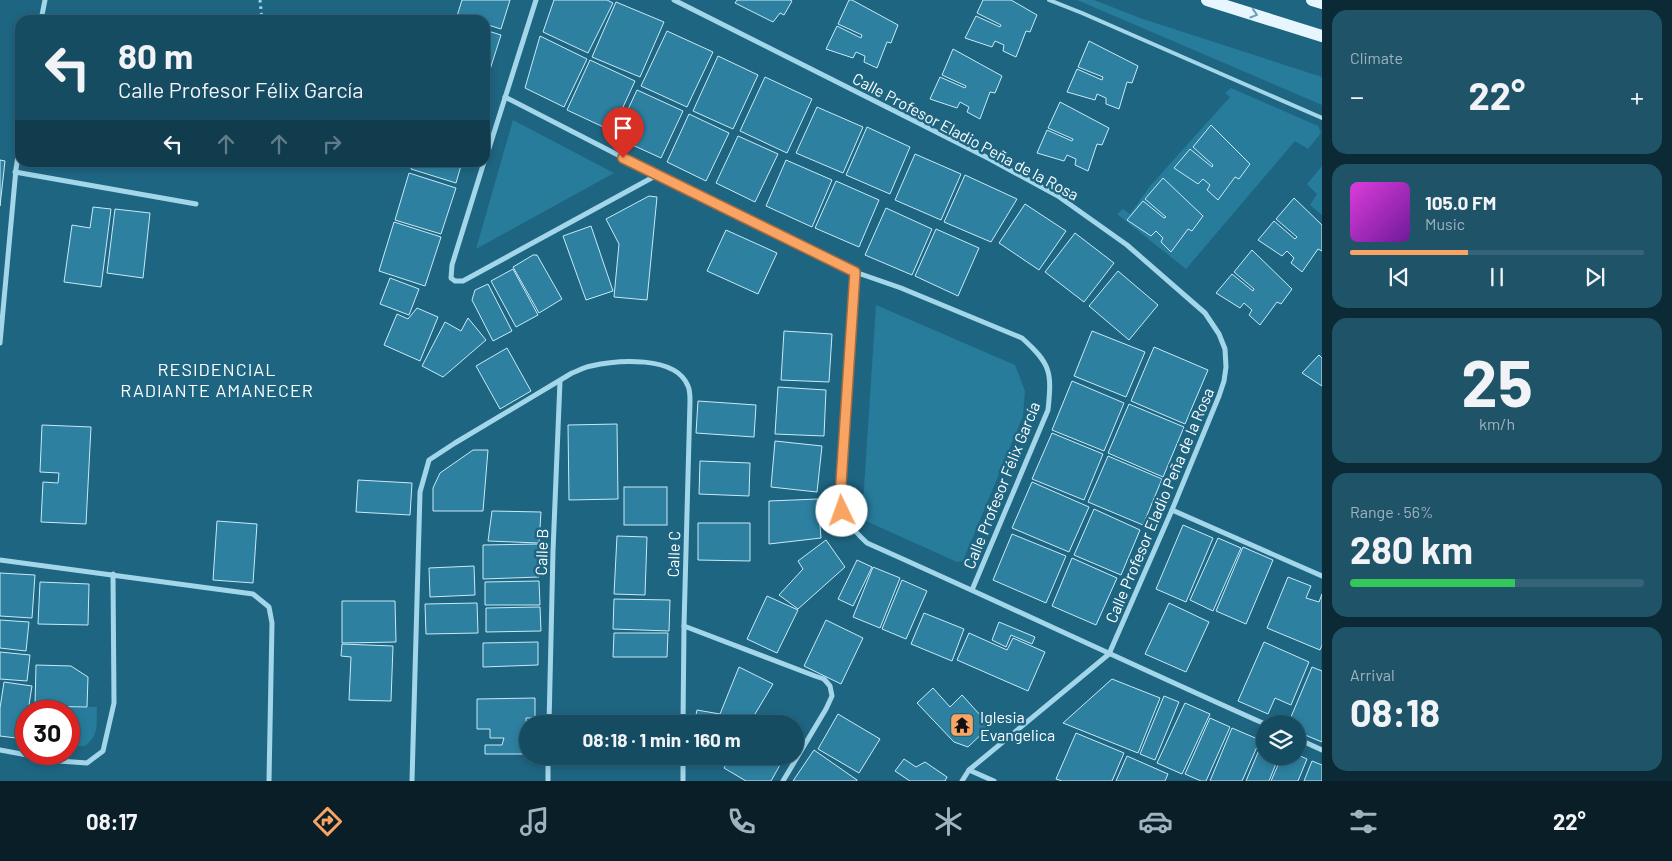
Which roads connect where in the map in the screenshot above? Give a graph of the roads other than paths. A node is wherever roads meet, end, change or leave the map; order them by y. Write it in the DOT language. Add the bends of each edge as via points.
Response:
graph roads {
  1 [pos="45,0"];
  2 [pos="536,0"];
  3 [pos="674,0"];
  4 [pos="1049,0"];
  5 [pos="1207,0"];
  6 [pos="1312,0"];
  7 [pos="1322,3"];
  8 [pos="42,15"];
  9 [pos="1322,36"];
  10 [pos="505,97"];
  11 [pos="1322,118"];
  12 [pos="490,146"];
  13 [pos="17,167"];
  14 [pos="483,167"];
  15 [pos="16,172"];
  16 [pos="656,175"];
  17 [pos="196,204"];
  18 [pos="855,272"];
  19 [pos="0,343"];
  20 [pos="560,381"];
  21 [pos="1172,510"];
  22 [pos="0,560"];
  23 [pos="113,574"];
  24 [pos="1322,576"];
  25 [pos="972,590"];
  26 [pos="684,626"];
  27 [pos="1109,654"];
  28 [pos="549,715"];
  29 [pos="683,715"];
  30 [pos="1256,720"];
  31 [pos="1306,743"];
  32 [pos="0,750"];
  33 [pos="1322,750"];
  34 [pos="548,765"];
  35 [pos="683,765"];
  36 [pos="969,770"];
  37 [pos="269,781"];
  38 [pos="412,781"];
  39 [pos="548,781"];
  40 [pos="683,781"];
  41 [pos="783,781"];
  42 [pos="962,781"];
  43 [pos="994,781"];
  1 -- 8 [label="street"];
  2 -- 10 [label="street"];
  3 -- 21 [label="street, Calle Profesor Eladio Peña de la Rosa" via="1058,196 1128,245 1205,313 1225,349 1224,381"];
  4 -- 11 [label="lane"];
  5 -- 9 [label="main road, one-way"];
  6 -- 7 [label="main road"];
  10 -- 12 [label="street"];
  10 -- 16 [label="street, Calle Profesor Félix García"];
  13 -- 15 [label="street"];
  14 -- 16 [label="street" via="450,273 450,278 455,281 463,281"];
  15 -- 17 [label="street"];
  15 -- 19 [label="street"];
  16 -- 18 [label="street, Calle Profesor Félix García"];
  18 -- 25 [label="street, Calle Profesor Félix García" via="840,498 842,511 848,524 867,543"];
  18 -- 25 [label="street, Calle Profesor Félix García" via="1022,338 1047,366 1050,387 1048,410"];
  20 -- 26 [label="street, Calle C" via="589,366 639,361 670,368 688,385"];
  20 -- 28 [label="street, Calle B"];
  20 -- 38 [label="street" via="429,460 420,492"];
  21 -- 24 [label="street"];
  21 -- 27 [label="street, Calle Profesor Eladio Peña de la Rosa"];
  22 -- 23 [label="street"];
  23 -- 32 [label="street" via="114,703 103,751 86,763"];
  23 -- 37 [label="street" via="253,594 269,607 272,623"];
  25 -- 27 [label="street, Calle Profesor Félix García"];
  26 -- 29 [label="street, Calle C"];
  26 -- 41 [label="street" via="824,679 830,686 832,696 826,709"];
  27 -- 30 [label="street, Calle Profesor Félix García"];
  27 -- 36 [label="street, Calle Profesor Eladio Peña de la Rosa"];
  31 -- 33 [label="street"];
  34 -- 39 [label="street"];
  35 -- 40 [label="street"];
  36 -- 42 [label="street, Calle Profesor Eladio Peña de la Rosa"];
  36 -- 43 [label="street"];
}
